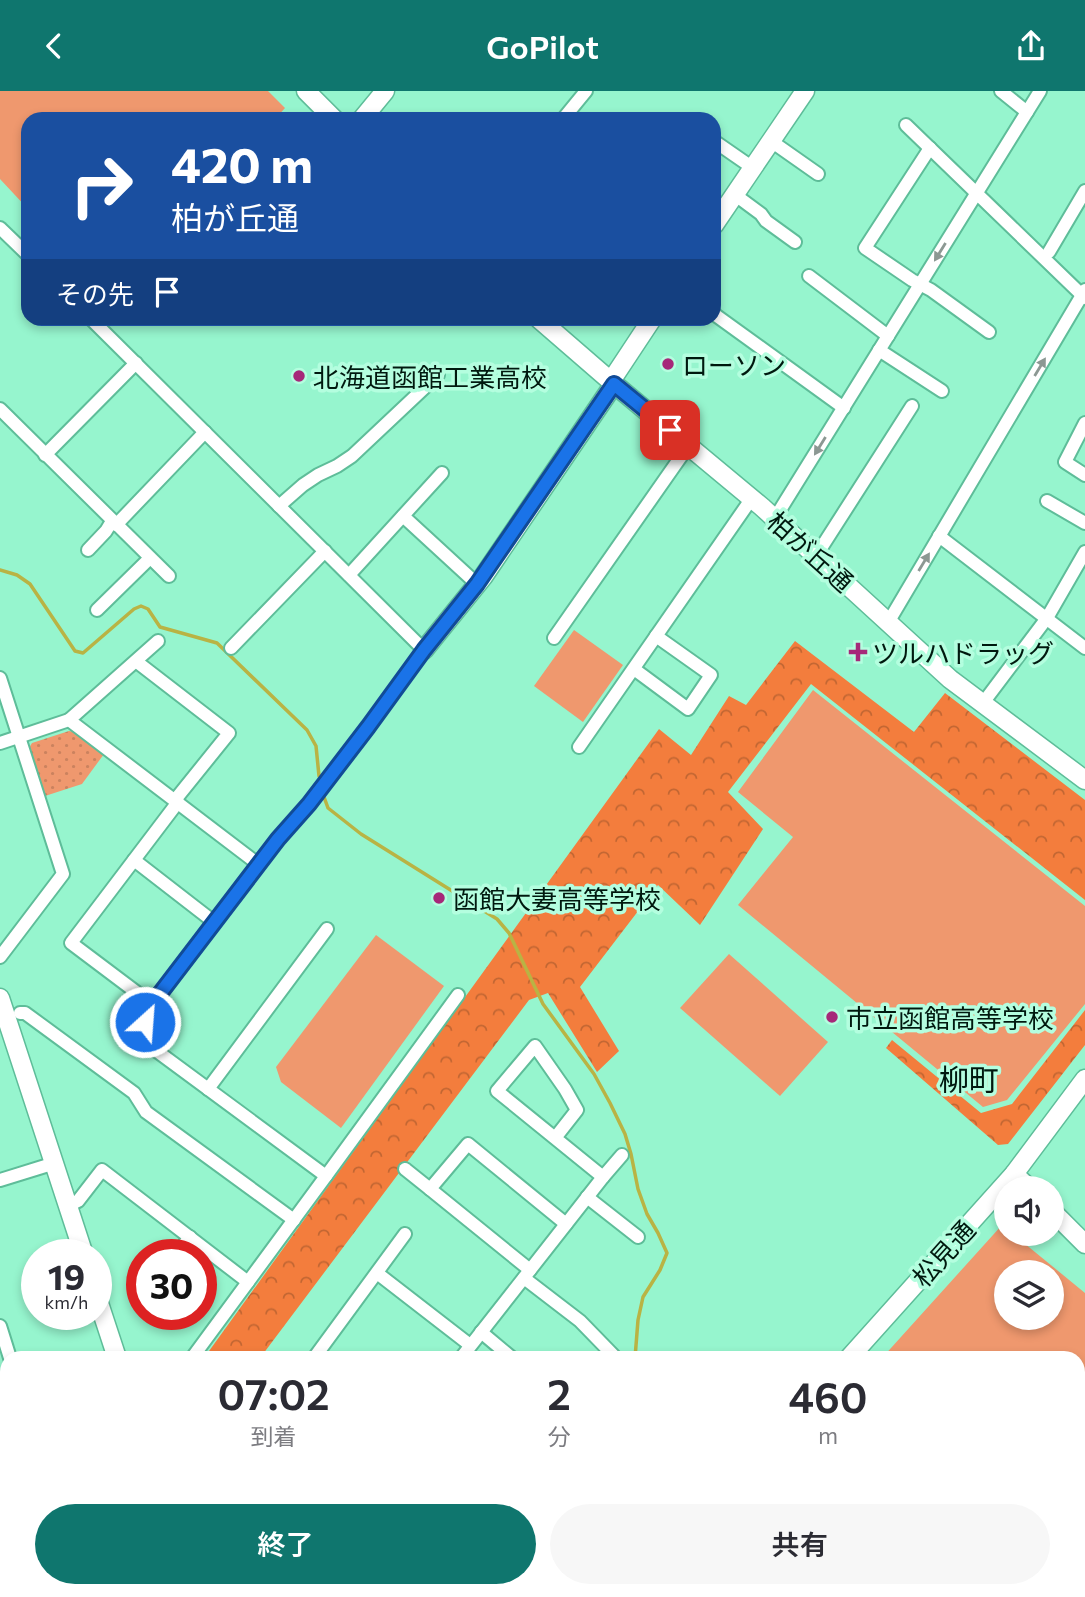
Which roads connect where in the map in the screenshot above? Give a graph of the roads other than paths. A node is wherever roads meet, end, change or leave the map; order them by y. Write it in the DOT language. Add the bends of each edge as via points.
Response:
graph roads {
  1 [pos="306,91"];
  2 [pos="385,91"];
  3 [pos="586,91"];
  4 [pos="805,91"];
  5 [pos="1001,91"];
  6 [pos="1040,91"];
  7 [pos="327,112"];
  8 [pos="368,112"];
  9 [pos="569,112"];
  10 [pos="1027,112"];
  11 [pos="906,125"];
  12 [pos="771,141"];
  13 [pos="721,146"];
  14 [pos="930,148"];
  15 [pos="753,168"];
  16 [pos="818,174"];
  17 [pos="1085,191"];
  18 [pos="734,194"];
  19 [pos="977,195"];
  20 [pos="721,214"];
  21 [pos="0,228"];
  22 [pos="795,241"];
  23 [pos="21,248"];
  24 [pos="1049,252"];
  25 [pos="809,276"];
  26 [pos="920,284"];
  27 [pos="1084,294"];
  28 [pos="721,319"];
  29 [pos="99,326"];
  30 [pos="547,326"];
  31 [pos="648,326"];
  32 [pos="989,332"];
  33 [pos="888,337"];
  34 [pos="879,350"];
  35 [pos="136,363"];
  36 [pos="438,375"];
  37 [pos="612,382"];
  38 [pos="942,391"];
  39 [pos="912,407"];
  40 [pos="844,408"];
  41 [pos="0,409"];
  42 [pos="1085,423"];
  43 [pos="205,432"];
  44 [pos="688,445"];
  45 [pos="46,455"];
  46 [pos="442,473"];
  47 [pos="1085,475"];
  48 [pos="752,498"];
  49 [pos="1047,501"];
  50 [pos="279,506"];
  51 [pos="403,516"];
  52 [pos="775,518"];
  53 [pos="114,523"];
  54 [pos="1085,523"];
  55 [pos="939,536"];
  56 [pos="88,550"];
  57 [pos="325,551"];
  58 [pos="1085,552"];
  59 [pos="816,556"];
  60 [pos="150,558"];
  61 [pos="349,575"];
  62 [pos="169,576"];
  63 [pos="477,584"];
  64 [pos="97,610"];
  65 [pos="1047,618"];
  66 [pos="889,621"];
  67 [pos="656,636"];
  68 [pos="554,638"];
  69 [pos="158,641"];
  70 [pos="1085,647"];
  71 [pos="231,648"];
  72 [pos="424,650"];
  73 [pos="137,662"];
  74 [pos="634,669"];
  75 [pos="0,678"];
  76 [pos="983,703"];
  77 [pos="69,720"];
  78 [pos="19,737"];
  79 [pos="0,743"];
  80 [pos="579,747"];
  81 [pos="1085,780"];
  82 [pos="176,801"];
  83 [pos="134,860"];
  84 [pos="258,864"];
  85 [pos="214,922"];
  86 [pos="327,929"];
  87 [pos="0,957"];
  88 [pos="458,995"];
  89 [pos="0,998"];
  90 [pos="152,1004"];
  91 [pos="20,1013"];
  92 [pos="1085,1079"];
  93 [pos="208,1089"];
  94 [pos="555,1138"];
  95 [pos="622,1155"];
  96 [pos="55,1163"];
  97 [pos="405,1169"];
  98 [pos="1014,1174"];
  99 [pos="326,1176"];
  100 [pos="603,1177"];
  101 [pos="0,1180"];
  102 [pos="430,1189"];
  103 [pos="587,1197"];
  104 [pos="68,1206"];
  105 [pos="294,1220"];
  106 [pos="1064,1223"];
  107 [pos="566,1224"];
  108 [pos="405,1234"];
  109 [pos="190,1237"];
  110 [pos="638,1237"];
  111 [pos="79,1239"];
  112 [pos="1085,1244"];
  113 [pos="377,1273"];
  114 [pos="527,1274"];
  115 [pos="248,1282"];
  116 [pos="0,1326"];
  117 [pos="108,1330"];
  118 [pos="481,1332"];
  119 [pos="471,1345"];
  120 [pos="8,1351"];
  121 [pos="115,1351"];
  122 [pos="197,1351"];
  123 [pos="319,1351"];
  124 [pos="466,1351"];
  125 [pos="504,1351"];
  126 [pos="609,1351"];
  127 [pos="855,1351"];
  1 -- 7 [label="street"];
  2 -- 8 [label="street"];
  3 -- 9 [label="street"];
  4 -- 12 [label="street"];
  5 -- 10 [label="street"];
  6 -- 10 [label="street"];
  10 -- 19 [label="street"];
  11 -- 14 [label="street"];
  12 -- 15 [label="street"];
  12 -- 16 [label="street"];
  13 -- 15 [label="street"];
  14 -- 19 [label="street"];
  14 -- 26 [label="street" via="865,248"];
  15 -- 18 [label="street"];
  17 -- 24 [label="street"];
  18 -- 20 [label="street"];
  18 -- 22 [label="street"];
  19 -- 26 [label="street, one-way"];
  19 -- 27 [label="street"];
  21 -- 23 [label="street"];
  25 -- 33 [label="street"];
  26 -- 32 [label="street"];
  26 -- 33 [label="street"];
  55 -- 27 [label="street, one-way"];
  28 -- 40 [label="street"];
  29 -- 35 [label="street"];
  30 -- 37 [label="street, 柏が丘通"];
  31 -- 37 [label="street"];
  33 -- 34 [label="street"];
  34 -- 38 [label="street"];
  34 -- 40 [label="street"];
  35 -- 43 [label="street"];
  35 -- 45 [label="street"];
  36 -- 50 [label="street" via="352,456 303,485"];
  37 -- 44 [label="street, 柏が丘通"];
  37 -- 63 [label="street"];
  39 -- 59 [label="street"];
  40 -- 52 [label="street, one-way"];
  41 -- 45 [label="street"];
  42 -- 47 [label="street" via="1065,462"];
  43 -- 50 [label="street"];
  43 -- 53 [label="street"];
  44 -- 48 [label="street, 柏が丘通"];
  44 -- 68 [label="street"];
  45 -- 53 [label="street"];
  46 -- 51 [label="street"];
  48 -- 52 [label="street, 柏が丘通"];
  48 -- 67 [label="street"];
  49 -- 54 [label="street"];
  50 -- 57 [label="street"];
  51 -- 61 [label="street"];
  51 -- 63 [label="street"];
  52 -- 59 [label="street, 柏が丘通"];
  53 -- 56 [label="street"];
  53 -- 60 [label="street"];
  55 -- 65 [label="street"];
  66 -- 55 [label="street, one-way"];
  57 -- 61 [label="street"];
  57 -- 71 [label="street"];
  58 -- 65 [label="street"];
  59 -- 66 [label="street, 柏が丘通"];
  60 -- 62 [label="street"];
  60 -- 64 [label="street"];
  61 -- 72 [label="street"];
  63 -- 72 [label="street"];
  65 -- 70 [label="street"];
  65 -- 76 [label="street"];
  66 -- 76 [label="street, 柏が丘通" via="950,679"];
  67 -- 74 [label="street"];
  67 -- 74 [label="street" via="711,675 688,709"];
  69 -- 73 [label="street"];
  72 -- 84 [label="street" via="309,804"];
  73 -- 77 [label="street"];
  73 -- 82 [label="street" via="229,733"];
  74 -- 80 [label="street"];
  75 -- 78 [label="street"];
  76 -- 81 [label="street, 柏が丘通"];
  77 -- 78 [label="street"];
  77 -- 82 [label="street"];
  78 -- 79 [label="street"];
  78 -- 87 [label="street" via="63,874"];
  82 -- 83 [label="street"];
  82 -- 84 [label="street"];
  83 -- 85 [label="street"];
  83 -- 90 [label="street" via="71,943"];
  84 -- 85 [label="street"];
  85 -- 90 [label="street"];
  86 -- 93 [label="street"];
  88 -- 99 [label="street"];
  89 -- 96 [label="street"];
  90 -- 93 [label="street" via="155,1010 135,1035"];
  91 -- 105 [label="street" via="134,1093 146,1112"];
  92 -- 98 [label="street, 松見通"];
  93 -- 99 [label="street"];
  94 -- 94 [label="street" via="497,1091 535,1046 577,1110"];
  94 -- 100 [label="street"];
  95 -- 100 [label="street"];
  96 -- 101 [label="street"];
  96 -- 104 [label="street"];
  97 -- 102 [label="street"];
  98 -- 127 [label="street, 松見通"];
  99 -- 105 [label="street"];
  100 -- 103 [label="street"];
  102 -- 107 [label="street" via="468,1145"];
  102 -- 114 [label="street"];
  103 -- 107 [label="street"];
  103 -- 110 [label="street"];
  104 -- 109 [label="street" via="78,1201 102,1170"];
  104 -- 111 [label="street"];
  105 -- 115 [label="street"];
  106 -- 112 [label="street"];
  107 -- 114 [label="street"];
  108 -- 113 [label="street"];
  109 -- 115 [label="street"];
  113 -- 119 [label="street"];
  113 -- 123 [label="street"];
  114 -- 118 [label="street"];
  114 -- 126 [label="street"];
  115 -- 122 [label="street"];
  116 -- 120 [label="street"];
  117 -- 121 [label="street"];
  118 -- 119 [label="street"];
  118 -- 125 [label="street"];
  119 -- 124 [label="street"];
}
